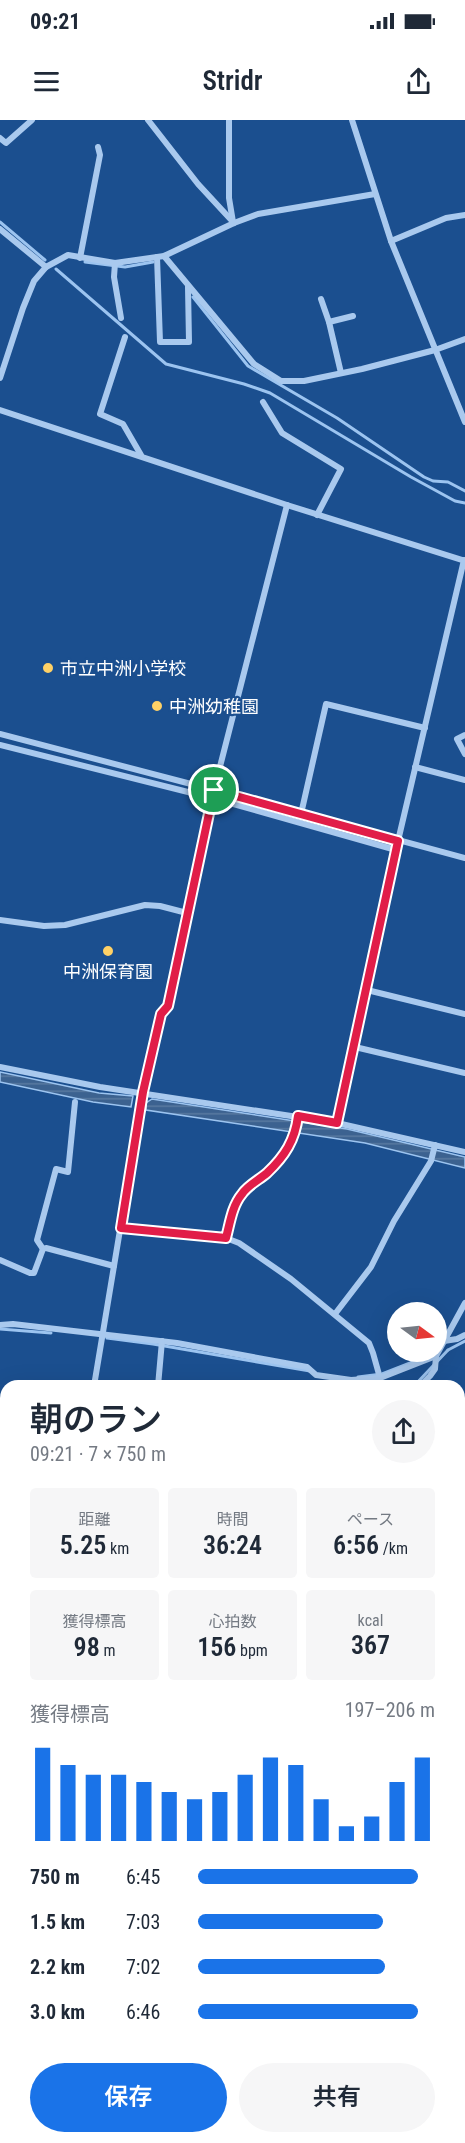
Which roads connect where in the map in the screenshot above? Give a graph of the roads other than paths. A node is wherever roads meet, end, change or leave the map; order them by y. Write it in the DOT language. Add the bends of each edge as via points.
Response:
graph roads {
  1 [pos="32,120"];
  2 [pos="148,120"];
  3 [pos="229,120"];
  4 [pos="352,120"];
  5 [pos="0,138"];
  6 [pos="98,147"];
  7 [pos="375,194"];
  8 [pos="465,215"];
  9 [pos="234,222"];
  10 [pos="0,229"];
  11 [pos="391,241"];
  12 [pos="160,256"];
  13 [pos="80,258"];
  14 [pos="114,265"];
  15 [pos="46,267"];
  16 [pos="188,287"];
  17 [pos="321,299"];
  18 [pos="353,316"];
  19 [pos="121,318"];
  20 [pos="329,322"];
  21 [pos="125,337"];
  22 [pos="465,339"];
  23 [pos="435,350"];
  24 [pos="342,373"];
  25 [pos="0,378"];
  26 [pos="465,397"];
  27 [pos="456,400"];
  28 [pos="262,402"];
  29 [pos="0,410"];
  30 [pos="465,422"];
  31 [pos="142,456"];
  32 [pos="287,505"];
  33 [pos="318,515"];
  34 [pos="464,561"];
  35 [pos="424,728"];
  36 [pos="0,734"];
  37 [pos="465,735"];
  38 [pos="0,745"];
  39 [pos="465,754"];
  40 [pos="415,767"];
  41 [pos="465,772"];
  42 [pos="455,777"];
  43 [pos="465,780"];
  44 [pos="214,790"];
  45 [pos="212,798"];
  46 [pos="301,814"];
  47 [pos="398,841"];
  48 [pos="396,850"];
  49 [pos="465,858"];
  50 [pos="187,913"];
  51 [pos="0,920"];
  52 [pos="367,990"];
  53 [pos="465,1014"];
  54 [pos="355,1047"];
  55 [pos="0,1067"];
  56 [pos="465,1073"];
  57 [pos="143,1094"];
  58 [pos="75,1102"];
  59 [pos="297,1119"];
  60 [pos="337,1123"];
  61 [pos="435,1147"];
  62 [pos="465,1152"];
  63 [pos="121,1228"];
  64 [pos="226,1238"];
  65 [pos="43,1249"];
  66 [pos="0,1260"];
  67 [pos="114,1266"];
  68 [pos="465,1303"];
  69 [pos="335,1314"];
  70 [pos="0,1325"];
  71 [pos="102,1334"];
  72 [pos="465,1335"];
  73 [pos="447,1336"];
  74 [pos="447,1341"];
  75 [pos="162,1344"];
  76 [pos="423,1362"];
  77 [pos="436,1362"];
  78 [pos="379,1375"];
  79 [pos="95,1380"];
  80 [pos="159,1380"];
  81 [pos="426,1380"];
  1 -- 5 [label="street" via="6,143"];
  2 -- 9 [label="street" via="198,184"];
  3 -- 9 [label="street" via="229,198"];
  4 -- 7 [label="street"];
  6 -- 13 [label="street" via="100,155"];
  7 -- 9 [label="street" via="258,214"];
  7 -- 11 [label="street"];
  8 -- 11 [label="street" via="446,218"];
  9 -- 12 [label="street"];
  10 -- 15 [label="street"];
  11 -- 23 [label="street"];
  12 -- 14 [label="street"];
  12 -- 16 [label="street"];
  12 -- 16 [label="street" via="160,342 189,342"];
  13 -- 14 [label="street"];
  13 -- 15 [label="street" via="68,255"];
  14 -- 19 [label="street"];
  15 -- 25 [label="street" via="30,290"];
  16 -- 24 [label="street" via="254,364 281,381"];
  17 -- 20 [label="street"];
  18 -- 20 [label="street"];
  20 -- 24 [label="street"];
  21 -- 31 [label="street" via="100,414 123,424"];
  22 -- 23 [label="street"];
  23 -- 24 [label="street"];
  23 -- 27 [label="street"];
  26 -- 27 [label="street"];
  27 -- 30 [label="street"];
  28 -- 33 [label="street" via="282,434 341,469"];
  29 -- 31 [label="street"];
  31 -- 32 [label="street"];
  32 -- 33 [label="street"];
  32 -- 44 [label="street"];
  33 -- 34 [label="street"];
  34 -- 35 [label="street"];
  35 -- 40 [label="street"];
  35 -- 46 [label="street" via="326,704"];
  36 -- 44 [label="street"];
  37 -- 39 [label="street" via="457,739"];
  38 -- 45 [label="street"];
  40 -- 42 [label="street"];
  40 -- 47 [label="street"];
  41 -- 42 [label="street"];
  42 -- 43 [label="street"];
  44 -- 45 [label="street"];
  44 -- 46 [label="street"];
  45 -- 48 [label="street"];
  45 -- 50 [label="street"];
  46 -- 47 [label="street"];
  47 -- 48 [label="street"];
  47 -- 49 [label="street"];
  48 -- 52 [label="street"];
  50 -- 51 [label="street" via="145,905 65,925"];
  50 -- 57 [label="street" via="168,1006 161,1014"];
  52 -- 53 [label="street"];
  52 -- 54 [label="street"];
  54 -- 56 [label="street"];
  54 -- 60 [label="street"];
  55 -- 57 [label="street"];
  57 -- 59 [label="street"];
  57 -- 63 [label="street"];
  58 -- 65 [label="street" via="68,1172 56,1169 37,1240"];
  59 -- 60 [label="street"];
  59 -- 64 [label="street" via="287,1148 236,1202"];
  60 -- 61 [label="street"];
  61 -- 62 [label="street"];
  61 -- 69 [label="street" via="431,1161 371,1267"];
  63 -- 64 [label="street"];
  63 -- 67 [label="street"];
  64 -- 69 [label="street" via="258,1255"];
  65 -- 66 [label="street" via="34,1273"];
  65 -- 67 [label="street"];
  67 -- 71 [label="street"];
  68 -- 73 [label="street"];
  69 -- 78 [label="street" via="369,1343"];
  70 -- 71 [label="street"];
  71 -- 75 [label="street"];
  71 -- 79 [label="street"];
  72 -- 74 [label="street"];
  75 -- 78 [label="street" via="296,1365 351,1380"];
  75 -- 80 [label="street"];
  76 -- 78 [label="street"];
  77 -- 81 [label="street"];
}
